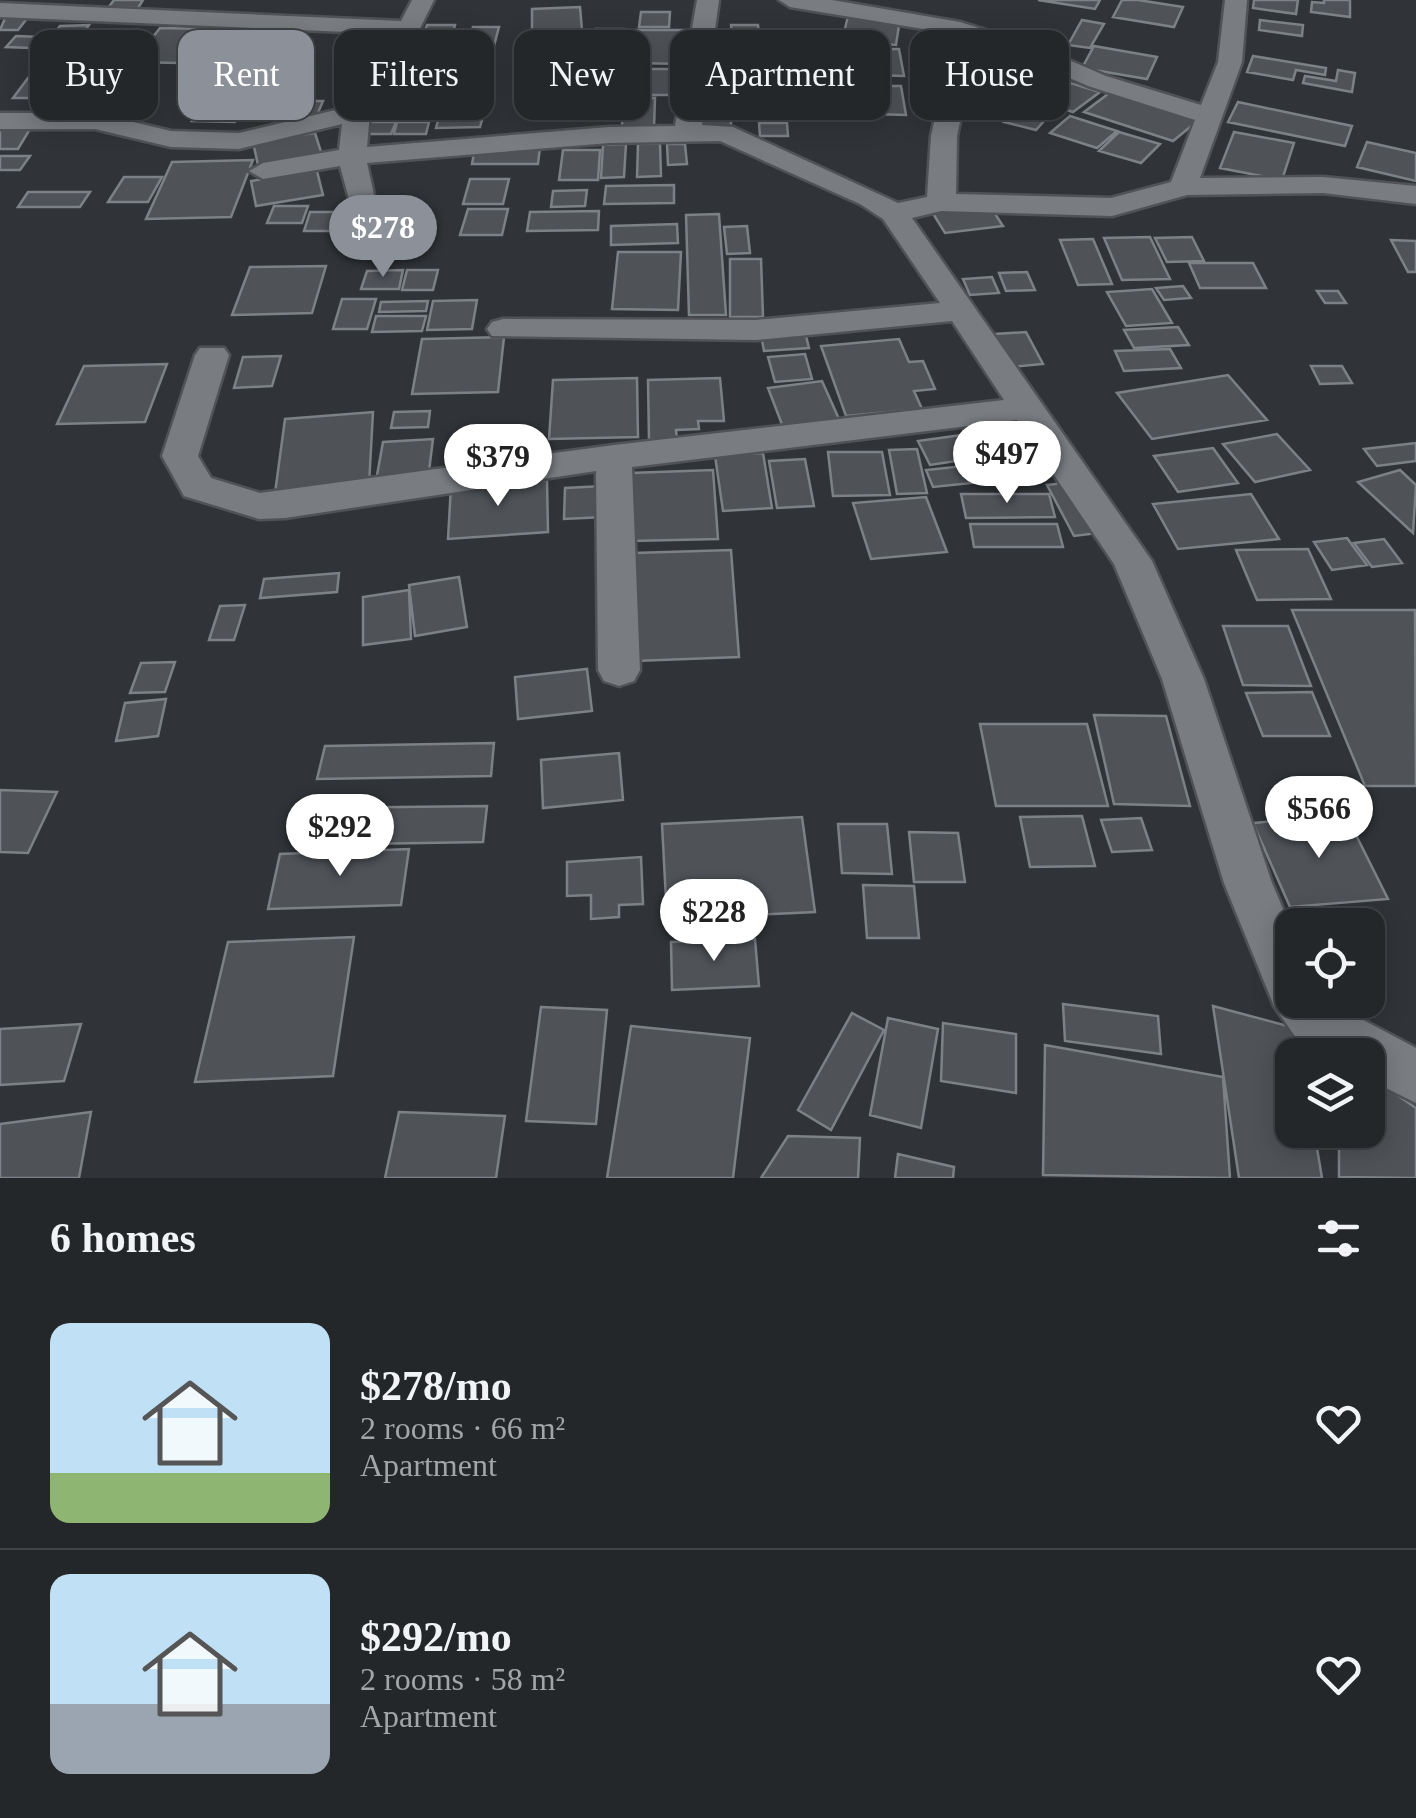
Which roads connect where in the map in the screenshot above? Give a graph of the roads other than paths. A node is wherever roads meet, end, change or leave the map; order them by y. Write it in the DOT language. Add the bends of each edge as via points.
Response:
graph roads {
  1 [pos="422,0"];
  2 [pos="708,0"];
  3 [pos="790,0"];
  4 [pos="1236,0"];
  5 [pos="146,8"];
  6 [pos="0,10"];
  7 [pos="948,18"];
  8 [pos="409,28"];
  9 [pos="1211,117"];
  10 [pos="334,118"];
  11 [pos="0,120"];
  12 [pos="356,120"];
  13 [pos="687,134"];
  14 [pos="352,156"];
  15 [pos="262,171"];
  16 [pos="1186,187"];
  17 [pos="1416,195"];
  18 [pos="941,202"];
  19 [pos="362,204"];
  20 [pos="894,213"];
  21 [pos="961,311"];
  22 [pos="503,328"];
  23 [pos="212,355"];
  24 [pos="1026,408"];
  25 [pos="614,457"];
  26 [pos="619,670"];
  27 [pos="1275,949"];
  28 [pos="1314,1018"];
  29 [pos="1416,1077"];
  1 -- 8 [label="street"];
  2 -- 13 [label="street"];
  3 -- 7 [label="street"];
  4 -- 9 [label="street" via="1230,62"];
  5 -- 6 [label="street"];
  5 -- 8 [label="street"];
  7 -- 9 [label="street" via="1096,80"];
  7 -- 18 [label="street" via="943,82 950,103"];
  9 -- 16 [label="street"];
  10 -- 11 [label="street" via="239,141 171,139 95,121"];
  12 -- 14 [label="street"];
  13 -- 14 [label="street"];
  13 -- 20 [label="street" via="724,133"];
  14 -- 15 [label="street"];
  14 -- 19 [label="street"];
  16 -- 17 [label="street" via="1323,185"];
  16 -- 18 [label="street" via="1112,207"];
  18 -- 20 [label="street"];
  20 -- 21 [label="street"];
  21 -- 22 [label="street" via="756,330"];
  21 -- 24 [label="street"];
  23 -- 25 [label="street" via="180,456 197,487 218,496 286,505"];
  24 -- 25 [label="street"];
  24 -- 27 [label="street" via="1132,561 1184,680"];
  25 -- 26 [label="street"];
  28 -- 29 [label="street"];
}
